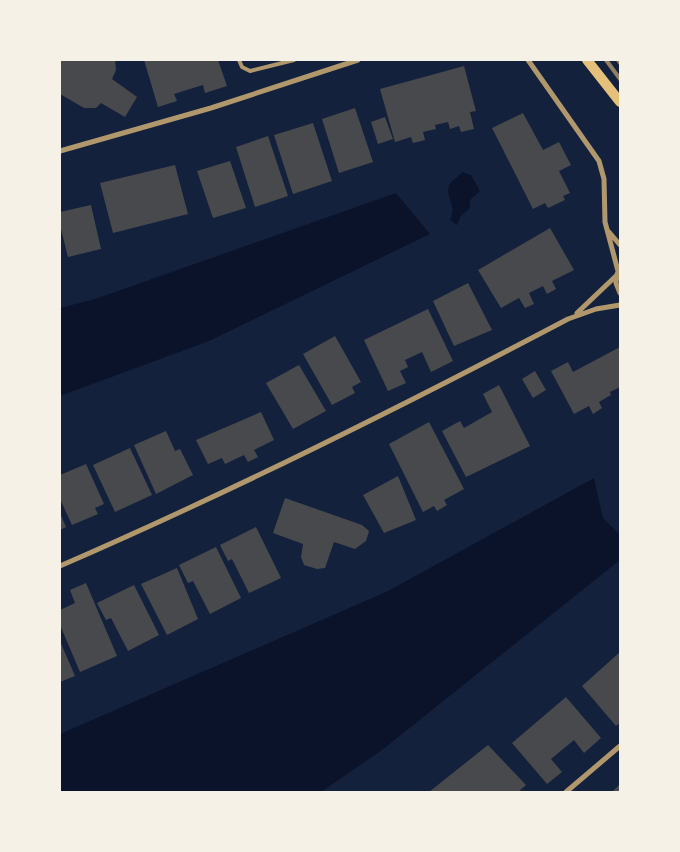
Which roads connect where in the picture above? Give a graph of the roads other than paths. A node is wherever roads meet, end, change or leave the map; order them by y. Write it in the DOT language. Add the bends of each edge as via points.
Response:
graph roads {
  1 [pos="239,60"];
  2 [pos="294,60"];
  3 [pos="358,60"];
  4 [pos="528,60"];
  5 [pos="588,60"];
  6 [pos="620,102"];
  7 [pos="60,151"];
  8 [pos="607,229"];
  9 [pos="620,245"];
  10 [pos="618,271"];
  11 [pos="620,293"];
  12 [pos="620,305"];
  13 [pos="568,319"];
  14 [pos="60,566"];
  15 [pos="620,746"];
  16 [pos="566,792"];
  1 -- 2 [label="lane" via="242,67 250,71"];
  3 -- 7 [label="street" via="211,108"];
  4 -- 8 [label="street" via="599,161 604,179 603,206"];
  5 -- 6 [label="main road"];
  8 -- 9 [label="street"];
  8 -- 10 [label="street"];
  10 -- 11 [label="street" via="616,284"];
  10 -- 13 [label="street" via="594,298"];
  12 -- 13 [label="street" via="596,308"];
  13 -- 14 [label="street" via="313,451"];
  15 -- 16 [label="street"];
}
